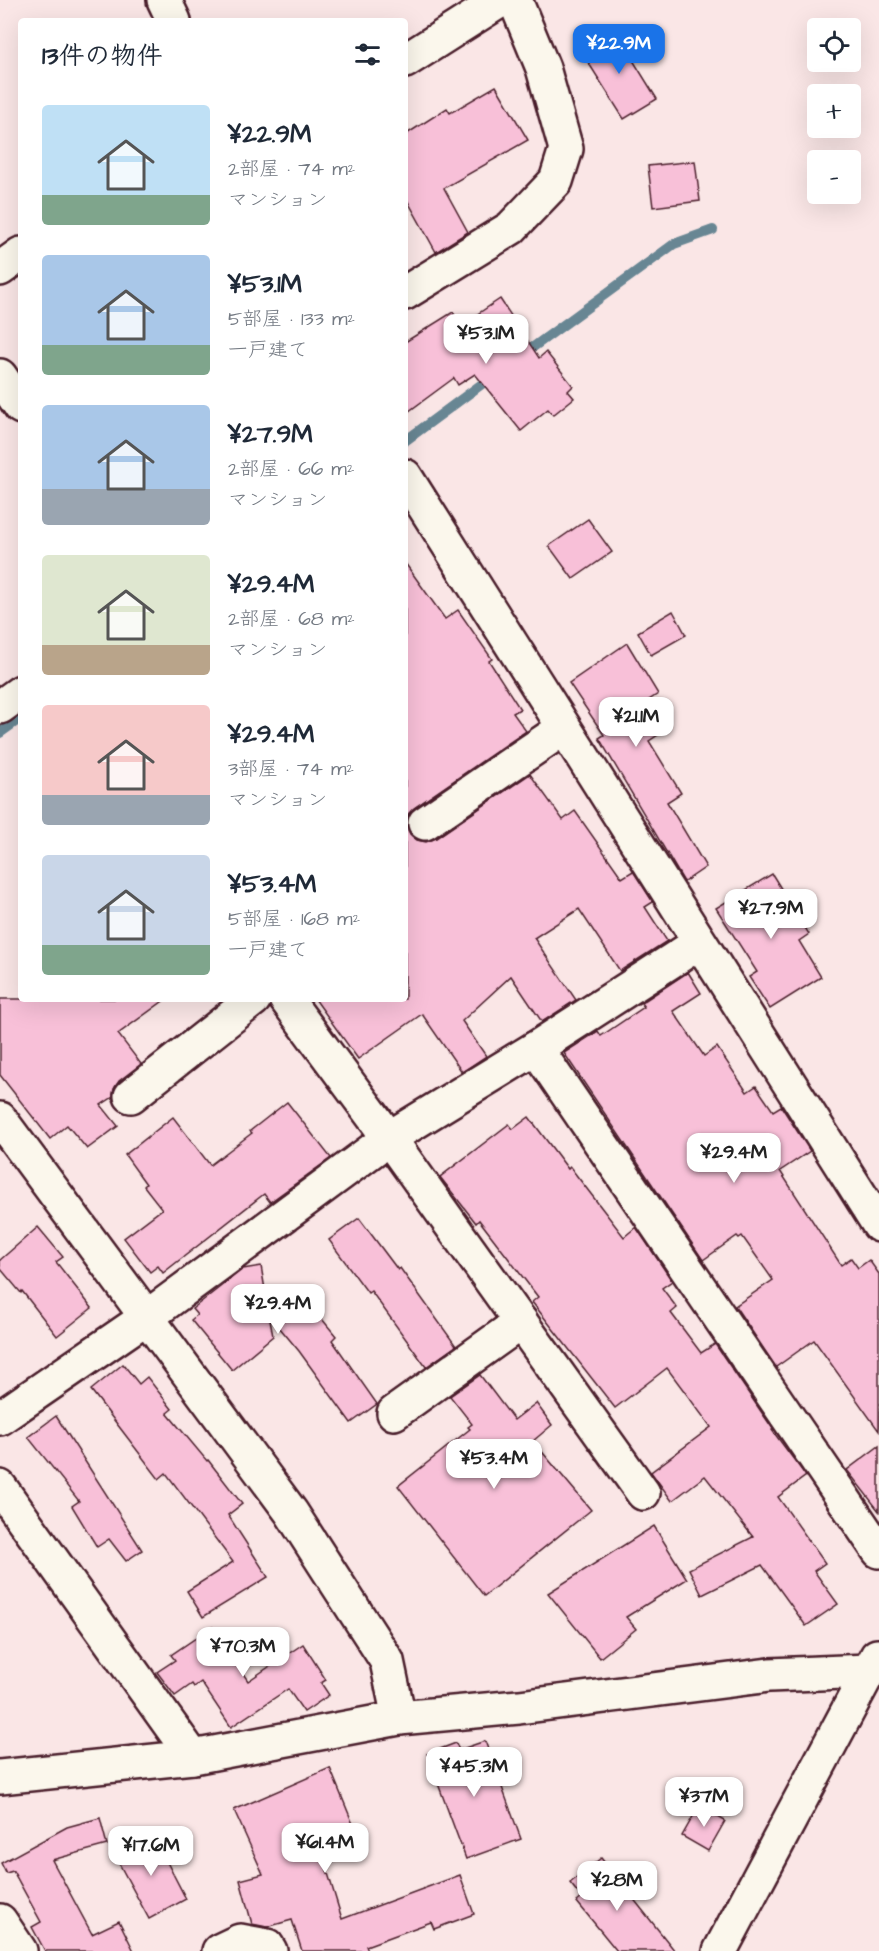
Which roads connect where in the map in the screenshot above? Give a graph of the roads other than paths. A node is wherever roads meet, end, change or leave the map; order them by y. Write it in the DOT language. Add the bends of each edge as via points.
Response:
graph roads {
  1 [pos="164,0"];
  2 [pos="501,0"];
  3 [pos="515,0"];
  4 [pos="173,18"];
  5 [pos="408,59"];
  6 [pos="18,256"];
  7 [pos="0,269"];
  8 [pos="408,291"];
  9 [pos="0,376"];
  10 [pos="18,402"];
  11 [pos="408,481"];
  12 [pos="18,694"];
  13 [pos="0,707"];
  14 [pos="564,728"];
  15 [pos="425,823"];
  16 [pos="699,943"];
  17 [pos="250,1002"];
  18 [pos="288,1002"];
  19 [pos="536,1048"];
  20 [pos="131,1096"];
  21 [pos="0,1119"];
  22 [pos="389,1138"];
  23 [pos="879,1225"];
  24 [pos="147,1317"];
  25 [pos="521,1322"];
  26 [pos="394,1413"];
  27 [pos="0,1418"];
  28 [pos="0,1487"];
  29 [pos="643,1493"];
  30 [pos="879,1551"];
  31 [pos="874,1661"];
  32 [pos="399,1718"];
  33 [pos="193,1757"];
  34 [pos="0,1777"];
  35 [pos="0,1921"];
  36 [pos="20,1951"];
  37 [pos="219,1951"];
  38 [pos="270,1951"];
  39 [pos="720,1951"];
  1 -- 4 [label="street"];
  2 -- 5 [label="street"];
  3 -- 8 [label="street" via="543,68 566,149 555,181 511,228"];
  6 -- 7 [label="street"];
  9 -- 10 [label="street"];
  11 -- 14 [label="street"];
  12 -- 13 [label="street"];
  14 -- 15 [label="street"];
  14 -- 16 [label="street"];
  16 -- 19 [label="street"];
  16 -- 23 [label="street"];
  17 -- 20 [label="street"];
  18 -- 22 [label="street"];
  19 -- 22 [label="street"];
  19 -- 30 [label="street"];
  21 -- 24 [label="street"];
  22 -- 24 [label="street"];
  22 -- 25 [label="street"];
  24 -- 27 [label="street"];
  24 -- 32 [label="street" via="291,1512 387,1661"];
  25 -- 26 [label="street"];
  25 -- 29 [label="street"];
  28 -- 33 [label="street"];
  31 -- 32 [label="street" via="519,1707"];
  31 -- 39 [label="street"];
  32 -- 33 [label="street"];
  33 -- 34 [label="street"];
  35 -- 36 [label="street"];
  37 -- 38 [label="street" via="240,1941 267,1946"];
}
